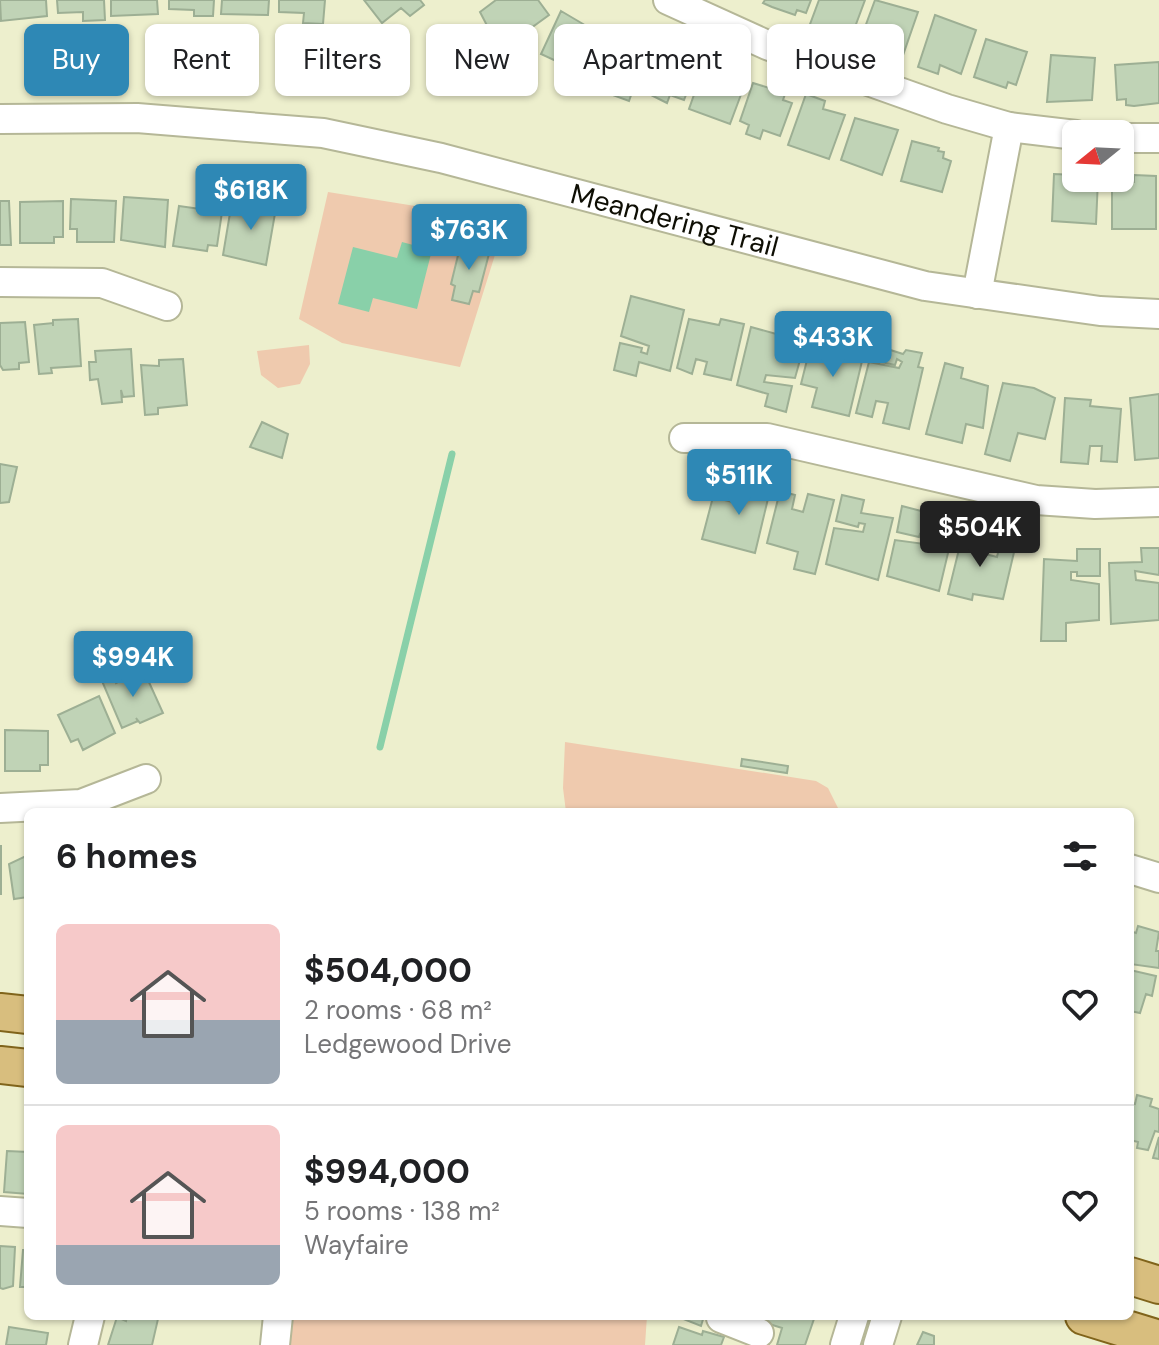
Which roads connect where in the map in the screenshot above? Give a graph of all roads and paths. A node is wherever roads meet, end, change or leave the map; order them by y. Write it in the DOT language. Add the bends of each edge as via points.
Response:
graph roads {
  1 [pos="668,0"];
  2 [pos="0,119"];
  3 [pos="1009,127"];
  4 [pos="1062,133"];
  5 [pos="1134,138"];
  6 [pos="1159,138"];
  7 [pos="0,282"];
  8 [pos="977,294"];
  9 [pos="167,306"];
  10 [pos="1159,314"];
  11 [pos="684,438"];
  12 [pos="1159,502"];
  13 [pos="146,779"];
  14 [pos="0,808"];
  15 [pos="1134,870"];
  16 [pos="1159,878"];
  17 [pos="0,1012"];
  18 [pos="24,1015"];
  19 [pos="0,1065"];
  20 [pos="24,1068"];
  21 [pos="0,1211"];
  22 [pos="24,1213"];
  23 [pos="1134,1277"];
  24 [pos="1159,1285"];
  25 [pos="89,1320"];
  26 [pos="278,1320"];
  27 [pos="853,1320"];
  28 [pos="886,1320"];
  29 [pos="1097,1320"];
  30 [pos="1159,1339"];
  31 [pos="83,1345"];
  32 [pos="275,1345"];
  33 [pos="845,1345"];
  34 [pos="878,1345"];
  1 -- 3 [label="street" via="767,45"];
  2 -- 8 [label="street, Meandering Trail" via="137,118 323,133 441,158 925,286"];
  3 -- 4 [label="street"];
  3 -- 8 [label="street"];
  5 -- 6 [label="street"];
  7 -- 9 [label="street" via="102,283"];
  8 -- 10 [label="street, Meandering Trail"];
  11 -- 12 [label="street" via="767,438 1036,500"];
  13 -- 14 [label="street" via="81,804"];
  15 -- 16 [label="street"];
  17 -- 18 [label="main road"];
  19 -- 20 [label="main road"];
  21 -- 22 [label="street"];
  23 -- 24 [label="main road"];
  25 -- 31 [label="street"];
  26 -- 32 [label="street"];
  27 -- 33 [label="street"];
  28 -- 34 [label="street"];
  29 -- 30 [label="main road"];
}
